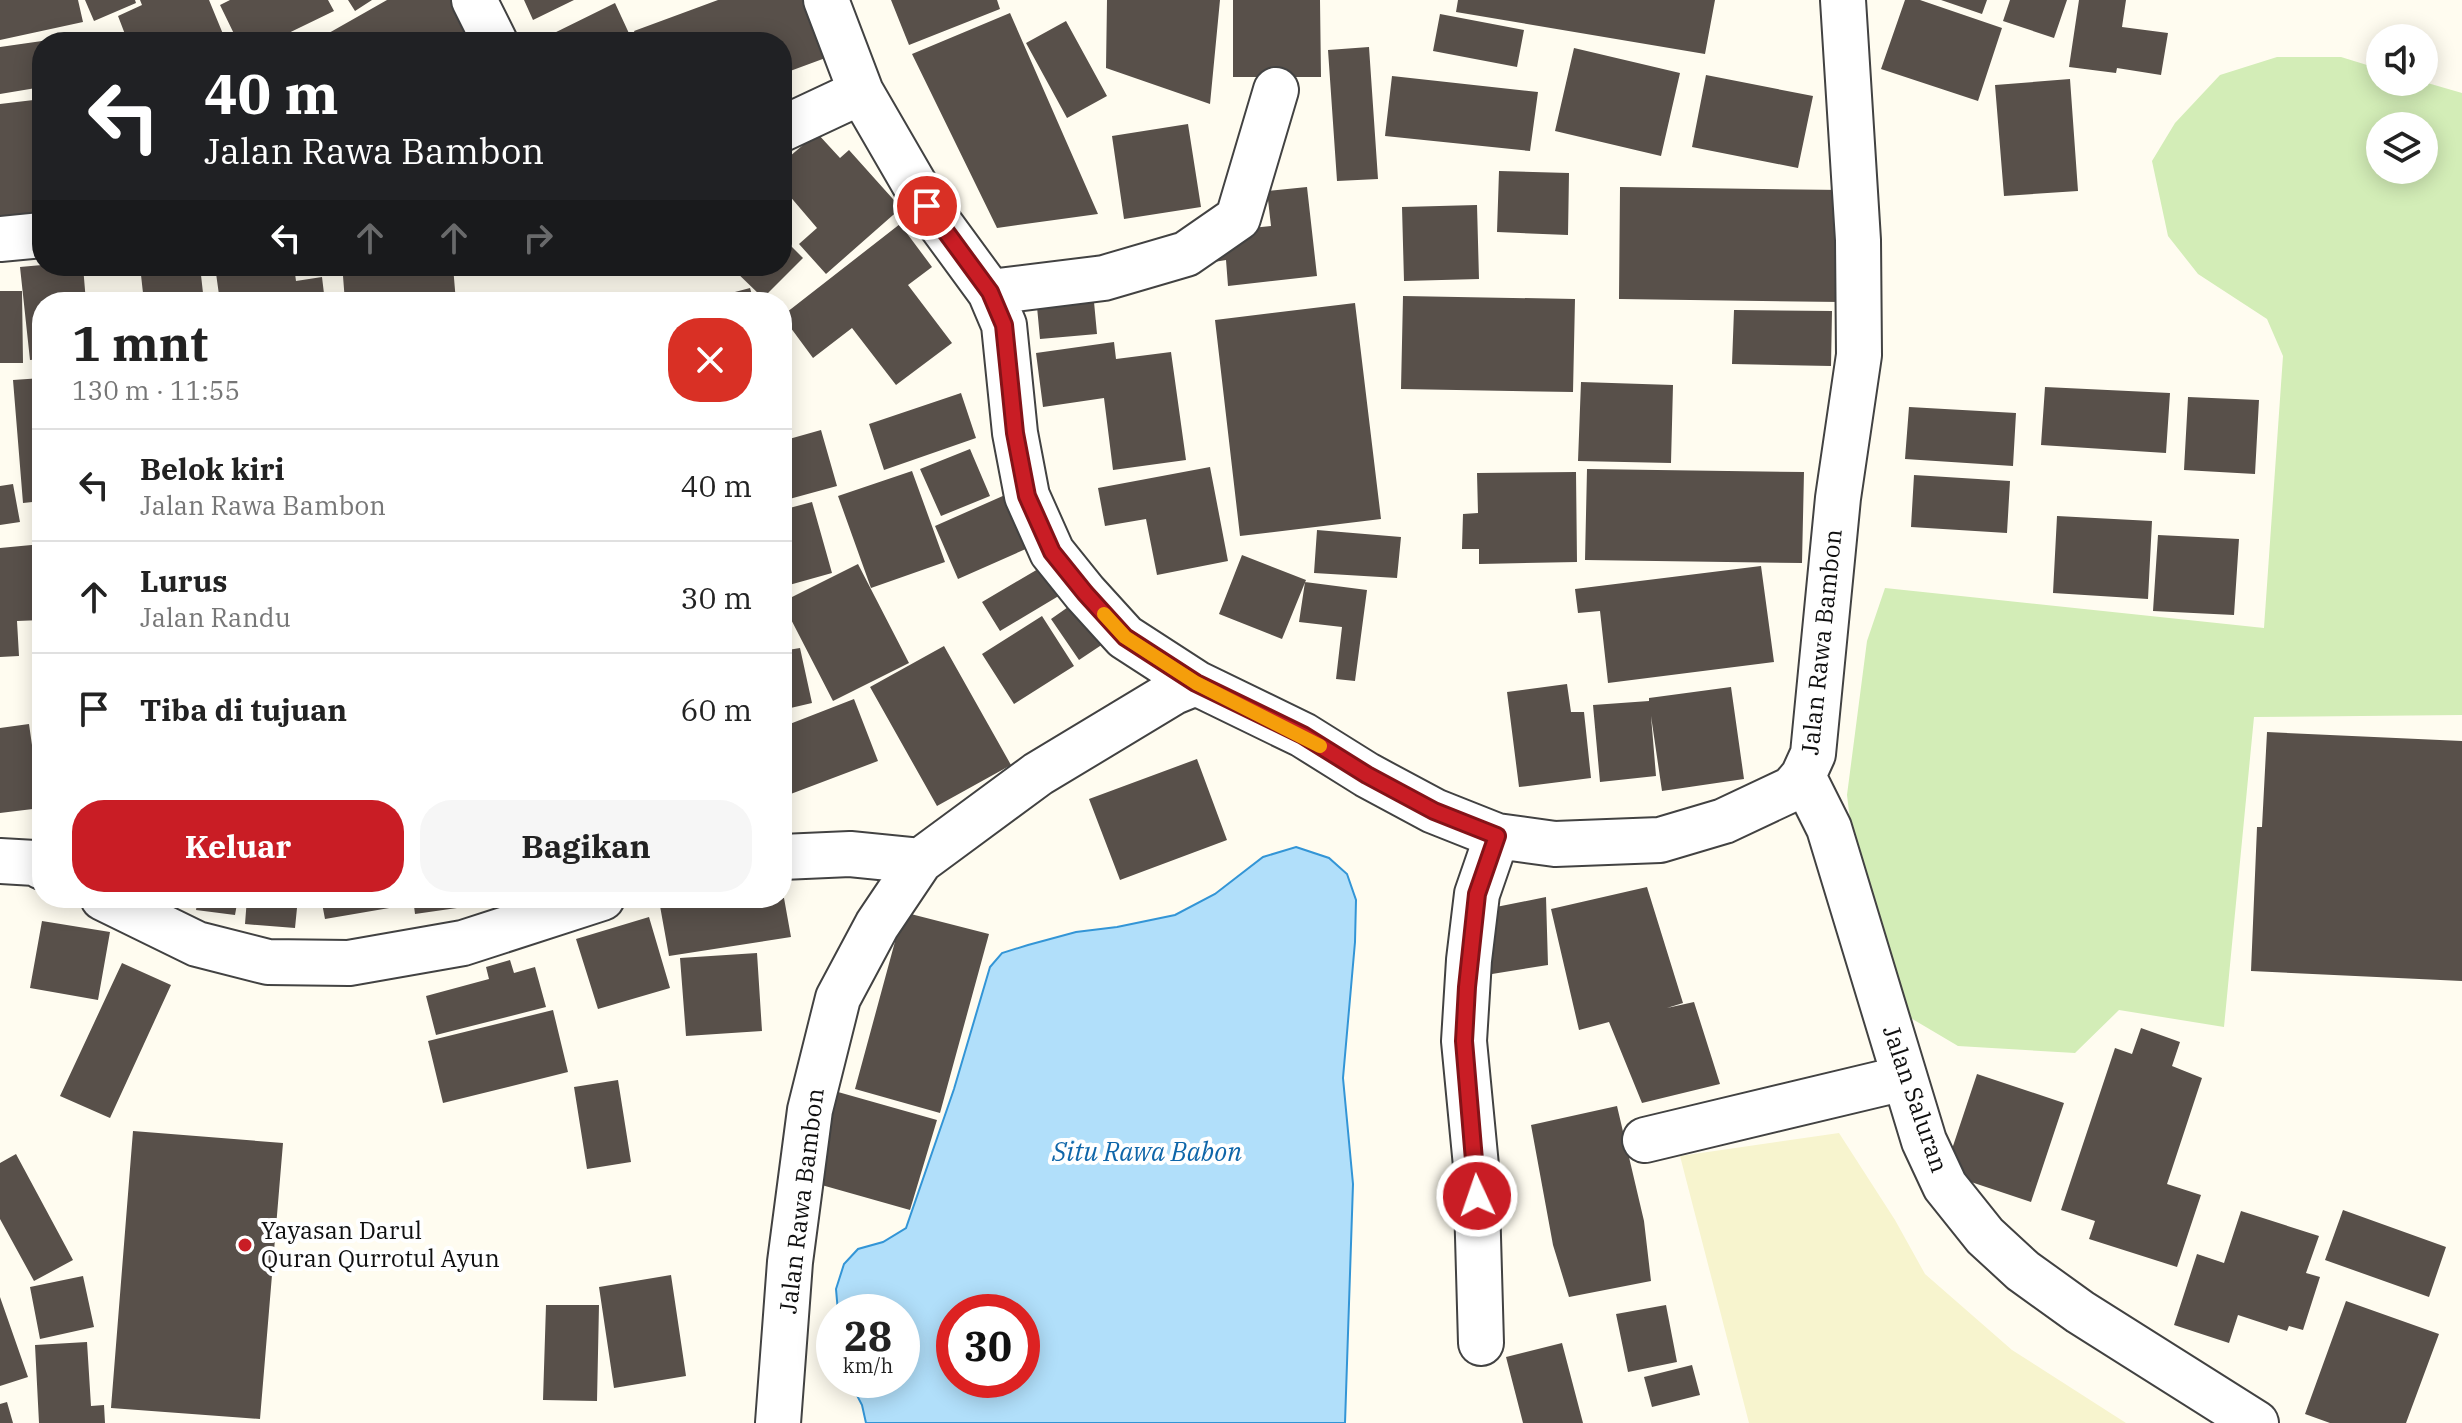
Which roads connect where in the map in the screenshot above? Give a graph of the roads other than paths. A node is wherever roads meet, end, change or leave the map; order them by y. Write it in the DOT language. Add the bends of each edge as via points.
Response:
graph roads {
  1 [pos="474,0"];
  2 [pos="826,0"];
  3 [pos="1843,0"];
  4 [pos="490,32"];
  5 [pos="1276,90"];
  6 [pos="861,92"];
  7 [pos="792,124"];
  8 [pos="32,236"];
  9 [pos="0,239"];
  10 [pos="990,292"];
  11 [pos="1196,683"];
  12 [pos="1803,776"];
  13 [pos="1497,836"];
  14 [pos="792,857"];
  15 [pos="920,861"];
  16 [pos="123,908"];
  17 [pos="571,908"];
  18 [pos="1904,1078"];
  19 [pos="1645,1140"];
  20 [pos="1481,1343"];
  21 [pos="778,1423"];
  22 [pos="2256,1423"];
  1 -- 4 [label="street"];
  2 -- 6 [label="street"];
  3 -- 12 [label="street, Jalan Rawa Bambon" via="1858,240 1859,355 1838,498 1813,754"];
  5 -- 10 [label="street" via="1238,218 1186,254 1104,278"];
  6 -- 7 [label="street"];
  6 -- 10 [label="street" via="927,206"];
  8 -- 9 [label="street"];
  10 -- 11 [label="street" via="1004,325 1027,496 1052,552 1125,637"];
  11 -- 13 [label="street, Jalan Rawa Bambon" via="1303,735 1434,811"];
  11 -- 15 [label="street, Jalan Rawa Bambon" via="1038,774"];
  12 -- 13 [label="street, Jalan Rawa Bambon" via="1792,789 1758,806 1660,840 1555,844"];
  12 -- 18 [label="street, Jalan Saluran" via="1829,828"];
  13 -- 20 [label="street" via="1477,894 1464,1041 1476,1166"];
  14 -- 15 [label="street" via="850,854"];
  15 -- 21 [label="street, Jalan Rawa Bambon" via="877,925 838,998 810,1110 790,1262"];
  16 -- 17 [label="street" via="197,944 268,962 349,963 463,943"];
  18 -- 19 [label="street"];
  18 -- 22 [label="street, Jalan Saluran" via="1945,1186 1985,1236 2080,1312"];
}
